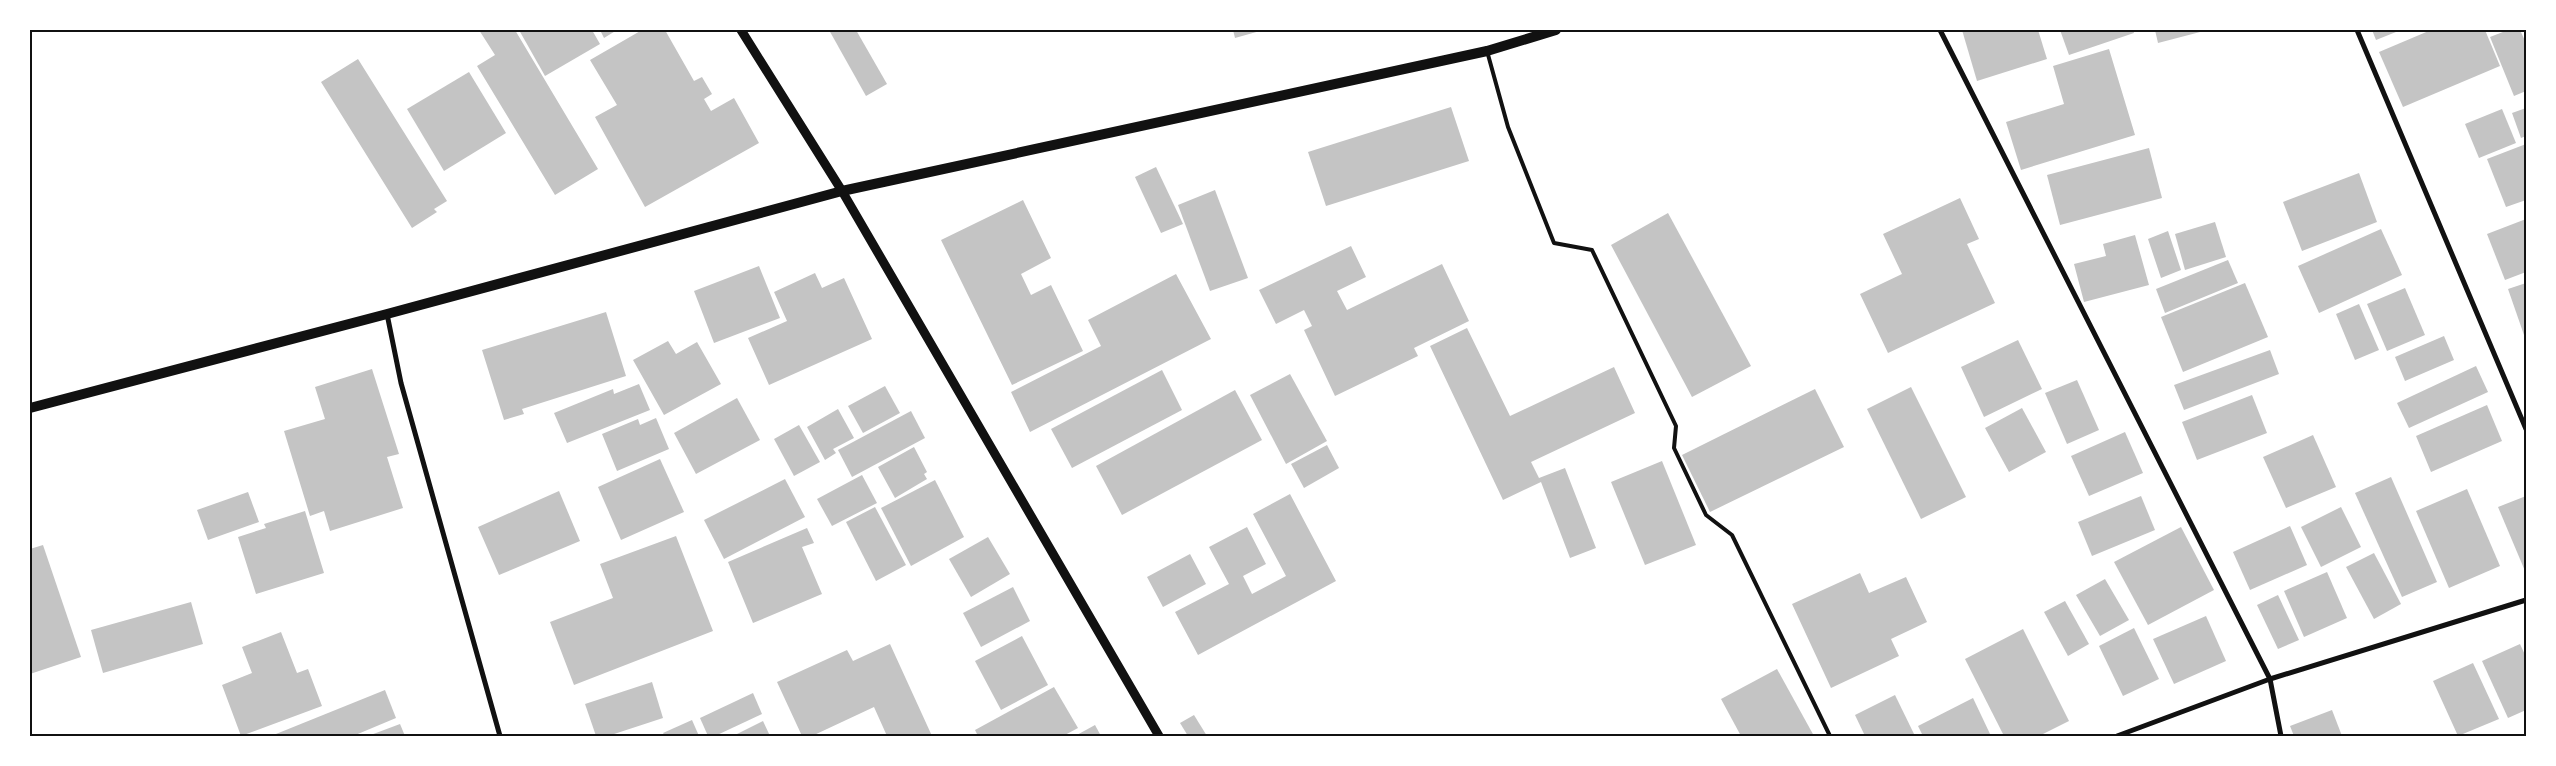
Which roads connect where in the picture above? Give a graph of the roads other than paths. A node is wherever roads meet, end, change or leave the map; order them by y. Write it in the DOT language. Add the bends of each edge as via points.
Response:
graph roads {
  1 [pos="741,30"];
  2 [pos="1556,30"];
  3 [pos="1940,30"];
  4 [pos="2357,30"];
  5 [pos="1487,51"];
  6 [pos="842,191"];
  7 [pos="387,314"];
  8 [pos="30,408"];
  9 [pos="2526,429"];
  10 [pos="2526,600"];
  11 [pos="2270,679"];
  12 [pos="500,736"];
  13 [pos="1159,736"];
  14 [pos="1830,736"];
  15 [pos="2117,736"];
  16 [pos="2281,736"];
  1 -- 6 [label="street"];
  2 -- 5 [label="main road"];
  3 -- 11 [label="street"];
  4 -- 9 [label="street"];
  5 -- 6 [label="main road"];
  5 -- 14 [label="lane" via="1508,126 1554,243 1592,250 1676,426 1674,448 1706,515 1732,535"];
  6 -- 7 [label="main road"];
  6 -- 13 [label="street"];
  7 -- 8 [label="main road"];
  7 -- 12 [label="street" via="401,383"];
  10 -- 11 [label="street"];
  11 -- 15 [label="street"];
  11 -- 16 [label="street"];
}
